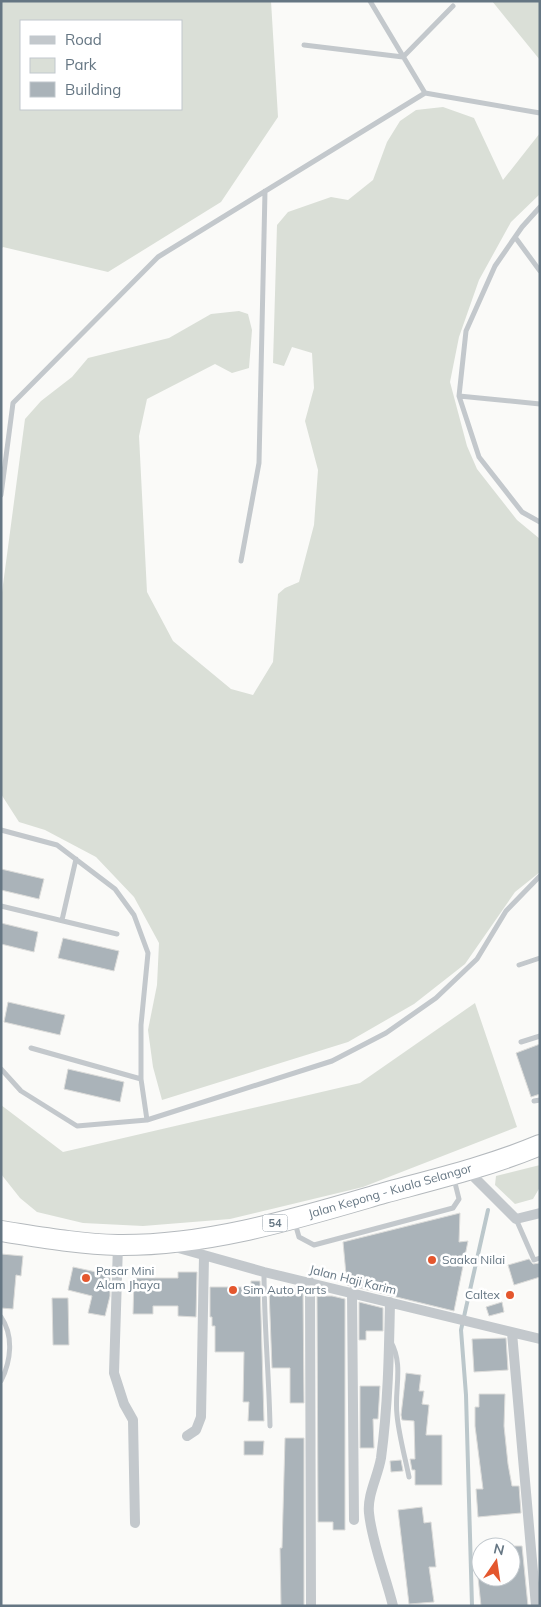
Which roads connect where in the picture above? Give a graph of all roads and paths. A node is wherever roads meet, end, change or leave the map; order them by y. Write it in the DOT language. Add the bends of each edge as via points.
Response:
graph roads {
  1 [pos="370,1"];
  2 [pos="453,6"];
  3 [pos="304,45"];
  4 [pos="403,56"];
  5 [pos="425,93"];
  6 [pos="540,113"];
  7 [pos="264,191"];
  8 [pos="540,207"];
  9 [pos="514,237"];
  10 [pos="540,271"];
  11 [pos="459,396"];
  12 [pos="540,404"];
  13 [pos="1,495"];
  14 [pos="540,522"];
  15 [pos="241,561"];
  16 [pos="1,830"];
  17 [pos="76,859"];
  18 [pos="540,876"];
  19 [pos="1,906"];
  20 [pos="62,920"];
  21 [pos="117,934"];
  22 [pos="540,958"];
  23 [pos="519,965"];
  24 [pos="540,1036"];
  25 [pos="521,1042"];
  26 [pos="31,1048"];
  27 [pos="1,1069"];
  28 [pos="141,1080"];
  29 [pos="147,1120"];
  30 [pos="540,1146"];
  31 [pos="460,1172"];
  32 [pos="540,1213"];
  33 [pos="294,1219"];
  34 [pos="516,1219"];
  35 [pos="1,1231"];
  36 [pos="162,1243"];
  37 [pos="118,1244"];
  38 [pos="204,1256"];
  39 [pos="540,1258"];
  40 [pos="264,1272"];
  41 [pos="310,1282"];
  42 [pos="352,1292"];
  43 [pos="390,1302"];
  44 [pos="1,1317"];
  45 [pos="512,1333"];
  46 [pos="389,1339"];
  47 [pos="540,1339"];
  48 [pos="1,1381"];
  49 [pos="270,1426"];
  50 [pos="187,1436"];
  51 [pos="409,1477"];
  52 [pos="354,1520"];
  53 [pos="135,1523"];
  54 [pos="311,1606"];
  55 [pos="393,1606"];
  56 [pos="536,1606"];
  1 -- 4 [label="lane"];
  2 -- 4 [label="lane"];
  3 -- 4 [label="lane"];
  4 -- 5 [label="lane"];
  5 -- 6 [label="lane"];
  5 -- 7 [label="lane"];
  7 -- 13 [label="lane" via="158,257 13,402"];
  7 -- 15 [label="lane" via="259,463"];
  8 -- 9 [label="lane"];
  9 -- 10 [label="lane"];
  9 -- 11 [label="lane" via="495,266 466,331"];
  11 -- 12 [label="lane"];
  11 -- 14 [label="lane" via="479,457 522,512"];
  16 -- 17 [label="lane" via="57,845"];
  17 -- 20 [label="lane"];
  17 -- 28 [label="lane" via="114,889 134,915 148,953 141,1025"];
  18 -- 29 [label="lane" via="506,911 477,959 436,998 386,1033 332,1061"];
  19 -- 20 [label="lane"];
  20 -- 21 [label="lane"];
  22 -- 23 [label="lane"];
  24 -- 25 [label="lane"];
  26 -- 28 [label="lane"];
  27 -- 29 [label="lane" via="21,1091 77,1126"];
  28 -- 29 [label="lane"];
  30 -- 31 [label="highway, Jalan Kepong - Kuala Selangor / 54"];
  31 -- 33 [label="highway, Jalan Kepong - Kuala Selangor / 54"];
  31 -- 33 [label="lane" via="459,1199 453,1208 314,1246 299,1237"];
  31 -- 34 [label="street"];
  32 -- 34 [label="street"];
  33 -- 36 [label="highway, Jalan Kepong - Kuala Selangor / 54"];
  34 -- 39 [label="lane" via="534,1260"];
  35 -- 37 [label="highway, Jalan Kepong - Kuala Selangor / 54" via="68,1242"];
  36 -- 37 [label="highway, Jalan Kepong - Kuala Selangor / 54"];
  36 -- 38 [label="street, Jalan Haji Karim"];
  37 -- 53 [label="street" via="114,1373 133,1420"];
  38 -- 40 [label="street, Jalan Haji Karim"];
  38 -- 50 [label="street" via="201,1417 196,1430"];
  40 -- 41 [label="street, Jalan Haji Karim"];
  40 -- 49 [label="lane"];
  41 -- 42 [label="street, Jalan Haji Karim"];
  41 -- 54 [label="street"];
  42 -- 43 [label="street, Jalan Haji Karim"];
  42 -- 52 [label="street"];
  43 -- 45 [label="street, Jalan Haji Karim"];
  43 -- 46 [label="street"];
  44 -- 48 [label="lane" via="8,1328 10,1361"];
  45 -- 47 [label="street, Jalan Haji Karim"];
  45 -- 56 [label="street"];
  46 -- 51 [label="lane" via="397,1353 397,1415"];
  46 -- 55 [label="street" via="388,1402 381,1459 369,1512"];
}
